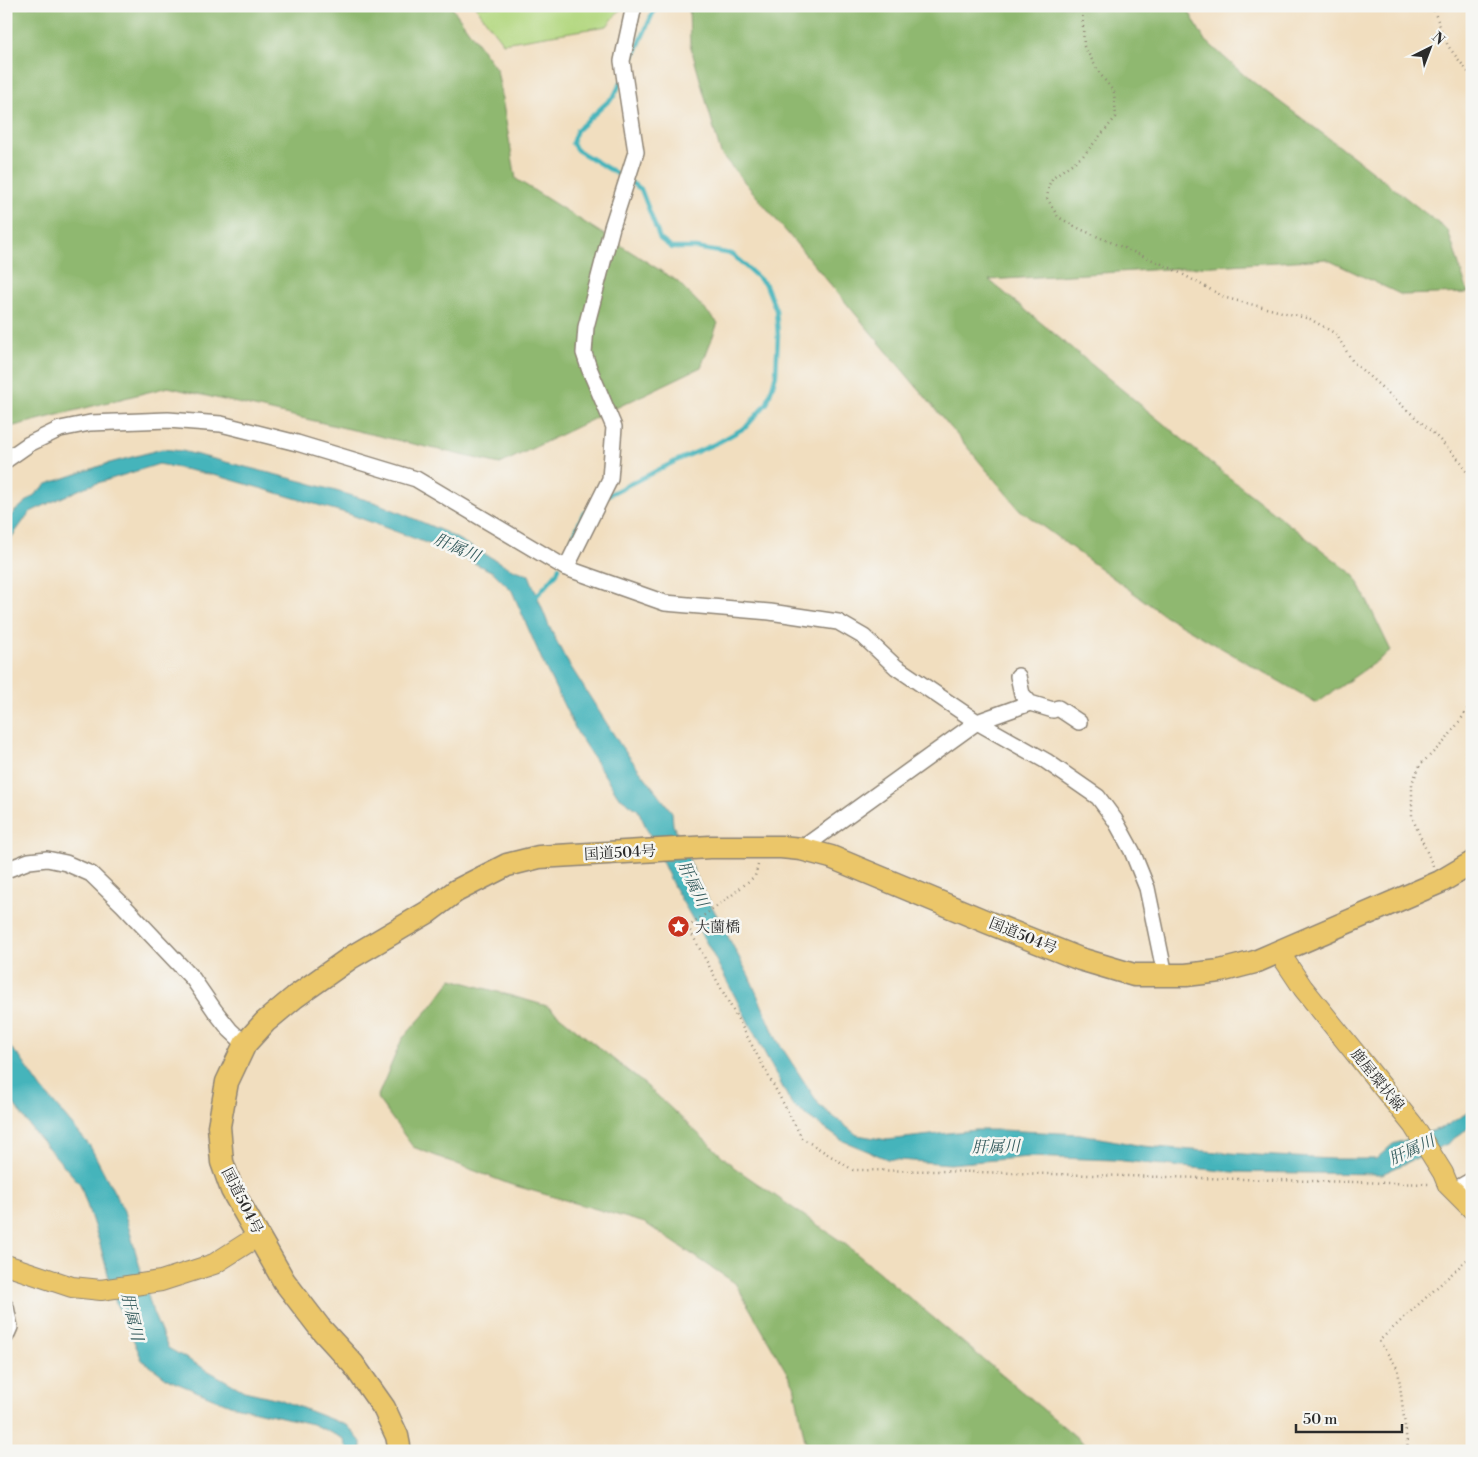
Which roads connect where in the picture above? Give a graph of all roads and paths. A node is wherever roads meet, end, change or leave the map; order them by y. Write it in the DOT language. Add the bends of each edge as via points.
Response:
graph roads {
  1 [pos="634,6"];
  2 [pos="1082,6"];
  3 [pos="1432,6"];
  4 [pos="1472,76"];
  5 [pos="6,460"];
  6 [pos="1472,484"];
  7 [pos="566,568"];
  8 [pos="1018,676"];
  9 [pos="1472,700"];
  10 [pos="1030,703"];
  11 [pos="977,722"];
  12 [pos="1079,722"];
  13 [pos="762,846"];
  14 [pos="801,849"];
  15 [pos="1472,863"];
  16 [pos="6,870"];
  17 [pos="1435,870"];
  18 [pos="1279,952"];
  19 [pos="1165,975"];
  20 [pos="245,1044"];
  21 [pos="1472,1180"];
  22 [pos="1448,1183"];
  23 [pos="1472,1209"];
  24 [pos="258,1236"];
  25 [pos="1472,1255"];
  26 [pos="6,1265"];
  27 [pos="6,1307"];
  28 [pos="6,1336"];
  29 [pos="400,1451"];
  30 [pos="1408,1451"];
  1 -- 7 [label="street" via="622,61 636,152 586,327 584,353 614,427 610,479"];
  2 -- 6 [label="path" via="1084,46 1114,92 1116,117 1083,156 1054,177 1048,198 1058,217 1171,268 1226,298 1310,319 1336,334 1353,362 1462,463"];
  3 -- 4 [label="path" via="1448,46"];
  5 -- 7 [label="street" via="60,429 90,423 168,420 221,424 416,478"];
  7 -- 11 [label="street" via="665,603 770,612 838,622 864,637 896,667"];
  8 -- 10 [label="street" via="1022,694"];
  9 -- 17 [label="path" via="1446,740 1420,765 1412,782 1412,817"];
  10 -- 11 [label="street"];
  10 -- 12 [label="street" via="1053,710 1058,708"];
  11 -- 14 [label="street"];
  11 -- 19 [label="street" via="1098,797 1116,820 1147,888"];
  13 -- 14 [label="highway, 国道504号"];
  13 -- 20 [label="highway, 国道504号" via="539,857 507,865 456,891 428,912 350,958 295,997"];
  13 -- 22 [label="path" via="755,876 688,926 802,1138 853,1170"];
  14 -- 19 [label="highway, 国道504号" via="831,857 1080,959 1134,975"];
  15 -- 18 [label="highway, 国道504号" via="1440,882"];
  16 -- 20 [label="street" via="29,861 46,859 66,863 91,874 193,980 230,1030"];
  18 -- 19 [label="highway, 国道504号" via="1220,971"];
  18 -- 22 [label="main road, 鹿屋環状線" via="1303,988 1413,1125"];
  20 -- 24 [label="highway, 国道504号" via="227,1082 219,1126 222,1162 232,1190"];
  21 -- 22 [label="street"];
  22 -- 23 [label="main road, 鹿屋環状線"];
  24 -- 26 [label="main road" via="214,1264 161,1281 101,1290 72,1287"];
  24 -- 29 [label="highway, 国道504号" via="284,1281 353,1364 384,1408"];
  25 -- 30 [label="path" via="1379,1341 1398,1369"];
  27 -- 28 [label="street" via="10,1327"];
}
